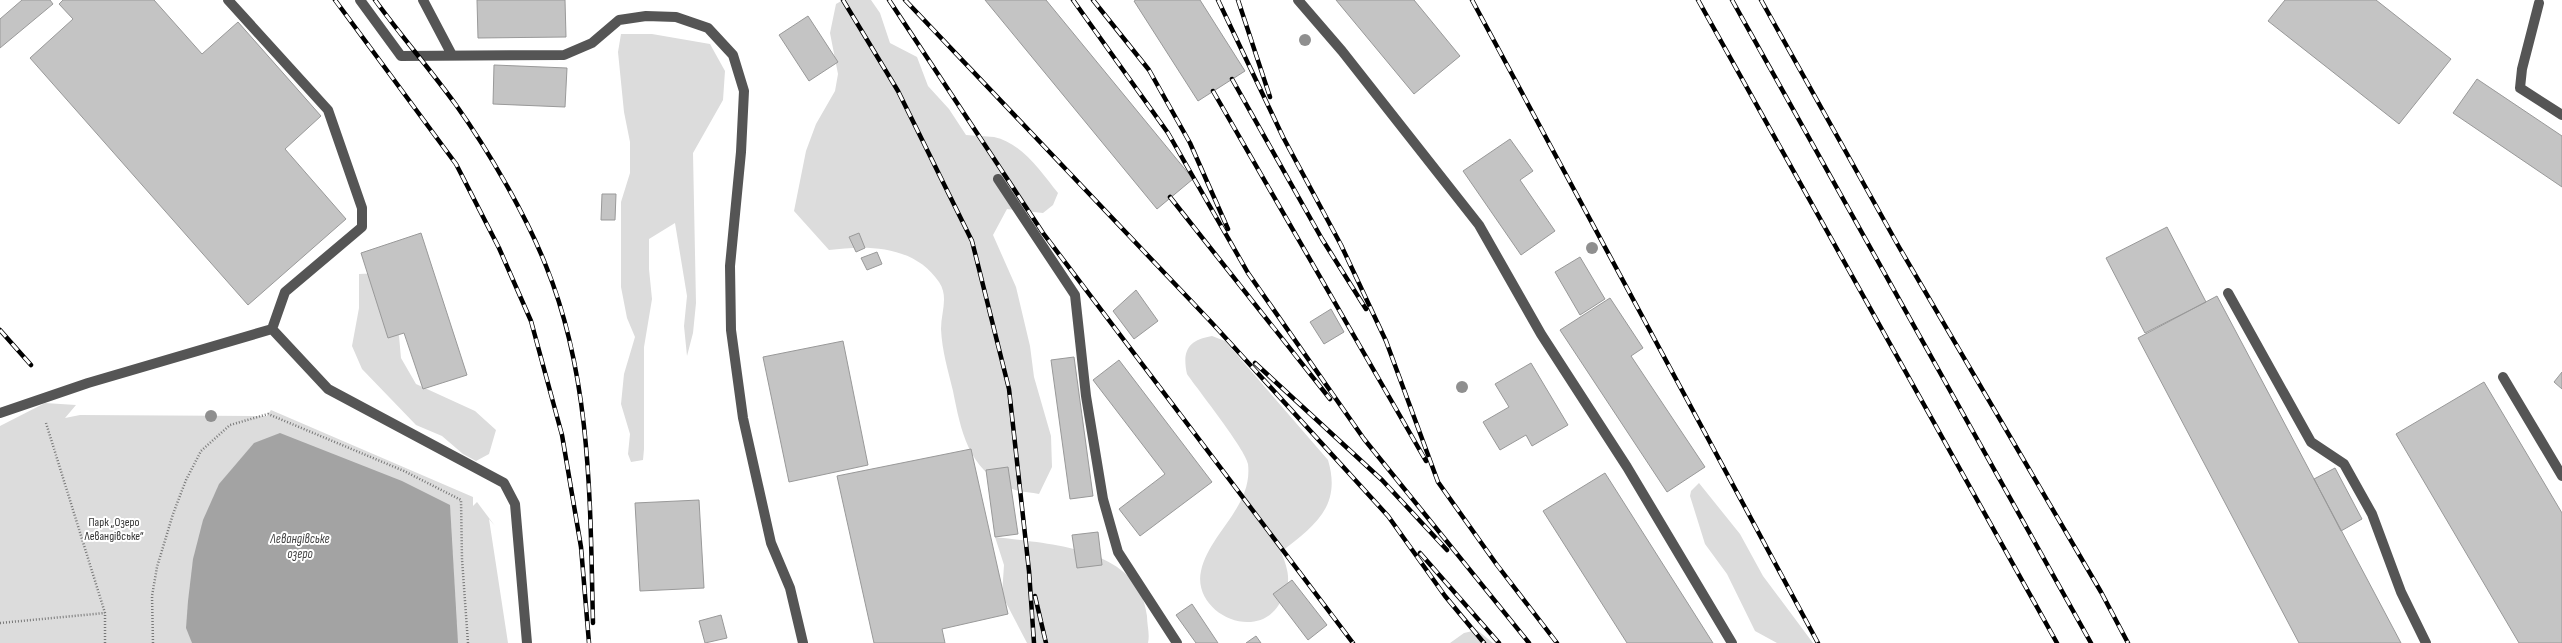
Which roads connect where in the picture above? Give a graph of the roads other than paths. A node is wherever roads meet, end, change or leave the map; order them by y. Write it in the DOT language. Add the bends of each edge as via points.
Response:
graph roads {
  1 [pos="228,0"];
  2 [pos="360,0"];
  3 [pos="423,0"];
  4 [pos="1298,0"];
  5 [pos="2539,3"];
  6 [pos="452,55"];
  7 [pos="2562,115"];
  8 [pos="998,179"];
  9 [pos="2228,293"];
  10 [pos="272,329"];
  11 [pos="2503,377"];
  12 [pos="0,413"];
  13 [pos="2562,476"];
  14 [pos="527,643"];
  15 [pos="803,643"];
  16 [pos="1177,643"];
  17 [pos="1732,643"];
  18 [pos="2426,643"];
  1 -- 10 [label="lane" via="328,110 362,208 362,227 285,292"];
  2 -- 6 [label="lane" via="401,56"];
  3 -- 6 [label="lane"];
  4 -- 17 [label="lane" via="1342,51 1479,225 1541,334 1627,467"];
  5 -- 7 [label="lane" via="2522,69 2520,88"];
  6 -- 15 [label="lane" via="564,55 592,43 619,20 646,16 676,17 708,28 733,55 744,91 730,266 731,330 743,418 771,543 790,588"];
  8 -- 16 [label="lane" via="1075,295 1087,403 1103,499 1118,552"];
  9 -- 18 [label="lane" via="2311,442 2344,464 2372,514 2401,592"];
  10 -- 12 [label="lane"];
  10 -- 14 [label="lane" via="328,389 504,483 515,504"];
  11 -- 13 [label="lane"];
}
